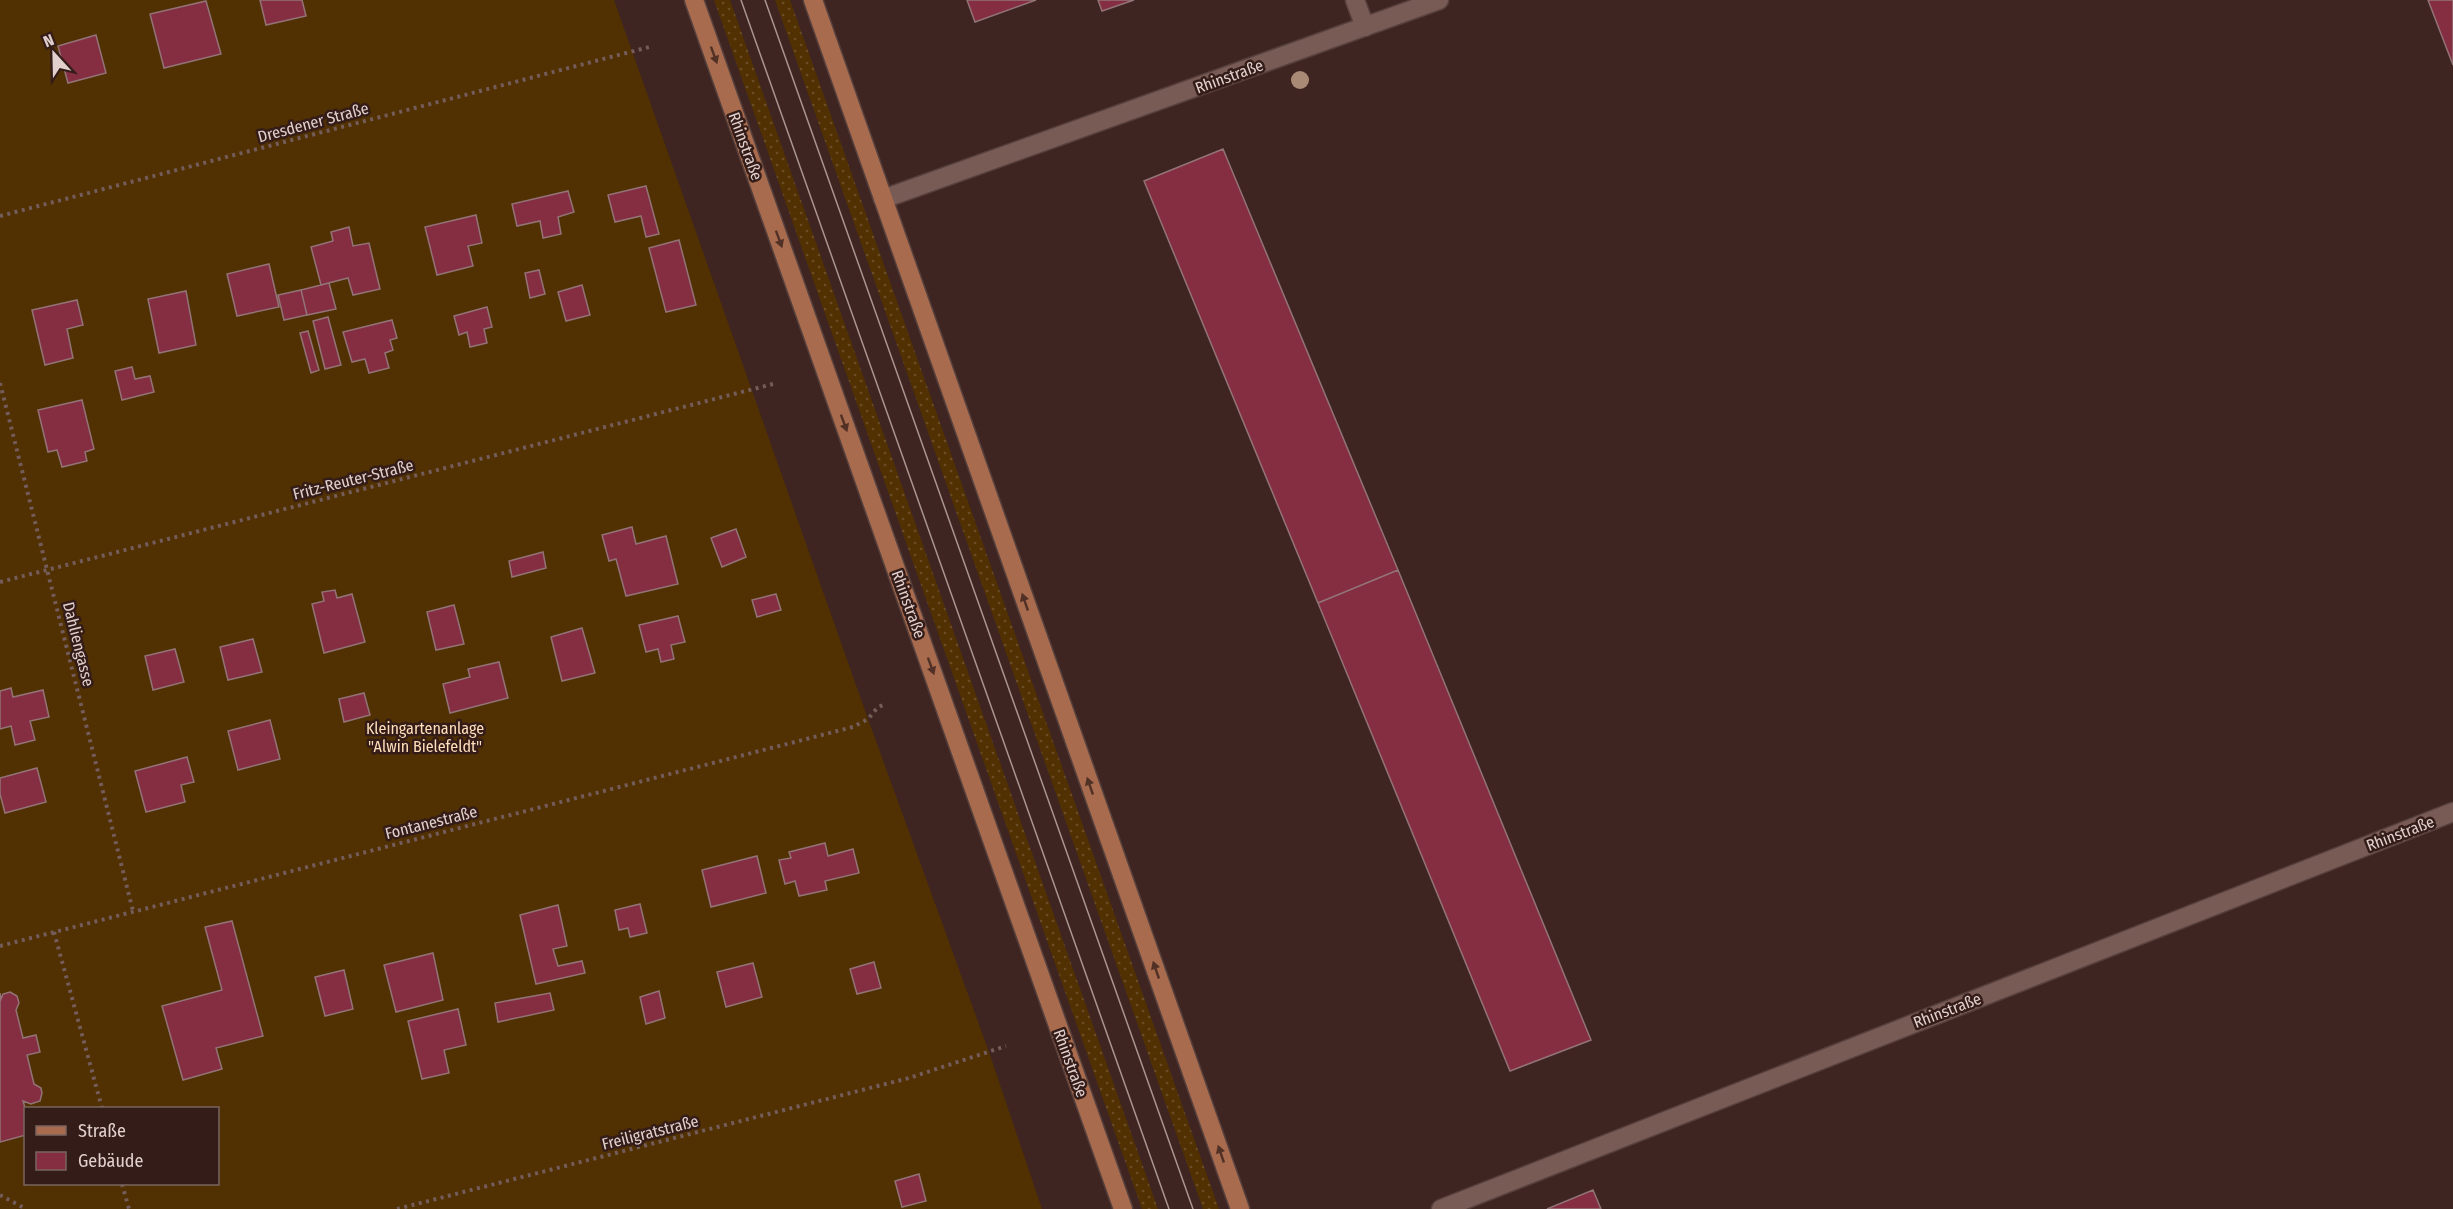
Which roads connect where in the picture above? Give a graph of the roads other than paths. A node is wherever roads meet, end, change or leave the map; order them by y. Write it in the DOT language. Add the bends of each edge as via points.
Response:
graph roads {
  1 [pos="694,0"];
  2 [pos="813,0"];
  3 [pos="1355,0"];
  4 [pos="1439,0"];
  5 [pos="1365,27"];
  6 [pos="883,199"];
  7 [pos="2453,812"];
  8 [pos="1123,1209"];
  9 [pos="1240,1209"];
  10 [pos="1441,1209"];
  1 -- 8 [label="main road, Rhinstraße, one-way"];
  2 -- 6 [label="main road"];
  3 -- 5 [label="street"];
  4 -- 5 [label="street, Rhinstraße"];
  5 -- 6 [label="street, Rhinstraße"];
  9 -- 6 [label="main road, one-way"];
  7 -- 10 [label="street, Rhinstraße"];
}
